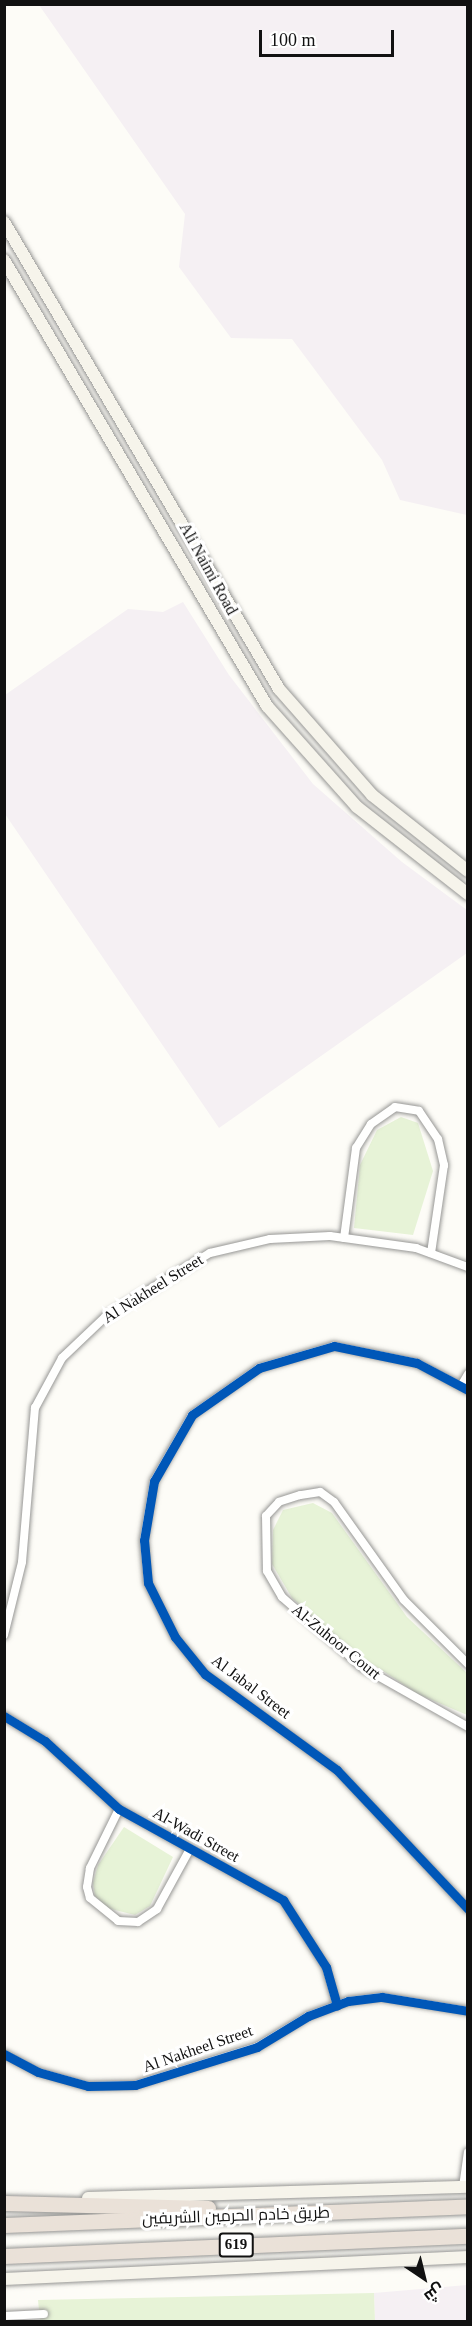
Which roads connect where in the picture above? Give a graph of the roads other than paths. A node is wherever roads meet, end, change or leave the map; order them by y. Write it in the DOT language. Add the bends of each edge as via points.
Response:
graph roads {
  1 [pos="4,222"];
  2 [pos="4,260"];
  3 [pos="468,871"];
  4 [pos="468,894"];
  5 [pos="344,1238"];
  6 [pos="431,1253"];
  7 [pos="468,1267"];
  8 [pos="468,1374"];
  9 [pos="464,1388"];
  10 [pos="4,1635"];
  11 [pos="468,1664"];
  12 [pos="4,1716"];
  13 [pos="468,1727"];
  14 [pos="119,1809"];
  15 [pos="190,1849"];
  16 [pos="468,1909"];
  17 [pos="337,2005"];
  18 [pos="468,2011"];
  19 [pos="4,2054"];
  20 [pos="468,2152"];
  21 [pos="465,2187"];
  22 [pos="4,2202"];
  23 [pos="468,2206"];
  24 [pos="355,2211"];
  25 [pos="4,2226"];
  26 [pos="468,2236"];
  27 [pos="4,2256"];
  28 [pos="468,2257"];
  29 [pos="4,2279"];
  30 [pos="44,2314"];
  31 [pos="4,2316"];
  1 -- 3 [label="main road, Ali Naimi Road" via="279,689 372,795"];
  2 -- 4 [label="main road, Ali Naimi Road" via="267,706 357,807"];
  5 -- 6 [label="street, Al Nakheel Street"];
  5 -- 6 [label="street" via="356,1148 371,1124 395,1107 403,1108 429,1120 444,1165"];
  5 -- 10 [label="street, Al Nakheel Street" via="270,1239 210,1253 105,1317 62,1358 35,1408 22,1562"];
  6 -- 7 [label="street, Al Nakheel Street"];
  8 -- 9 [label="street"];
  9 -- 16 [label="street, Al Jabal Street" via="417,1362 334,1346 260,1368 192,1415 154,1481 144,1540 148,1583 175,1637 205,1674 337,1770"];
  11 -- 13 [label="street, Al-Zuhoor Court" via="404,1600 334,1502 320,1492 300,1495 279,1502 266,1516 267,1571 282,1597 362,1667"];
  12 -- 14 [label="street, Al-Wadi Street" via="45,1741"];
  14 -- 15 [label="street, Al-Wadi Street"];
  14 -- 15 [label="street" via="90,1868 87,1887 90,1898 117,1921 138,1922 157,1909"];
  15 -- 17 [label="street, Al-Wadi Street" via="283,1900 326,1967"];
  17 -- 18 [label="street, Al Nakheel Street" via="382,1997"];
  17 -- 19 [label="street, Al Nakheel Street" via="308,2016 257,2047 135,2085 88,2086 38,2072"];
  20 -- 21 [label="street"];
  21 -- 22 [label="main road"];
  22 -- 24 [label="highway"];
  23 -- 24 [label="highway, طريق خادم الحرمين الشريفين / 619"];
  24 -- 25 [label="highway, طريق خادم الحرمين الشريفين / 619"];
  26 -- 27 [label="highway, طريق خادم الحرمين الشريفين / 619"];
  28 -- 29 [label="main road"];
  30 -- 31 [label="street"];
}
